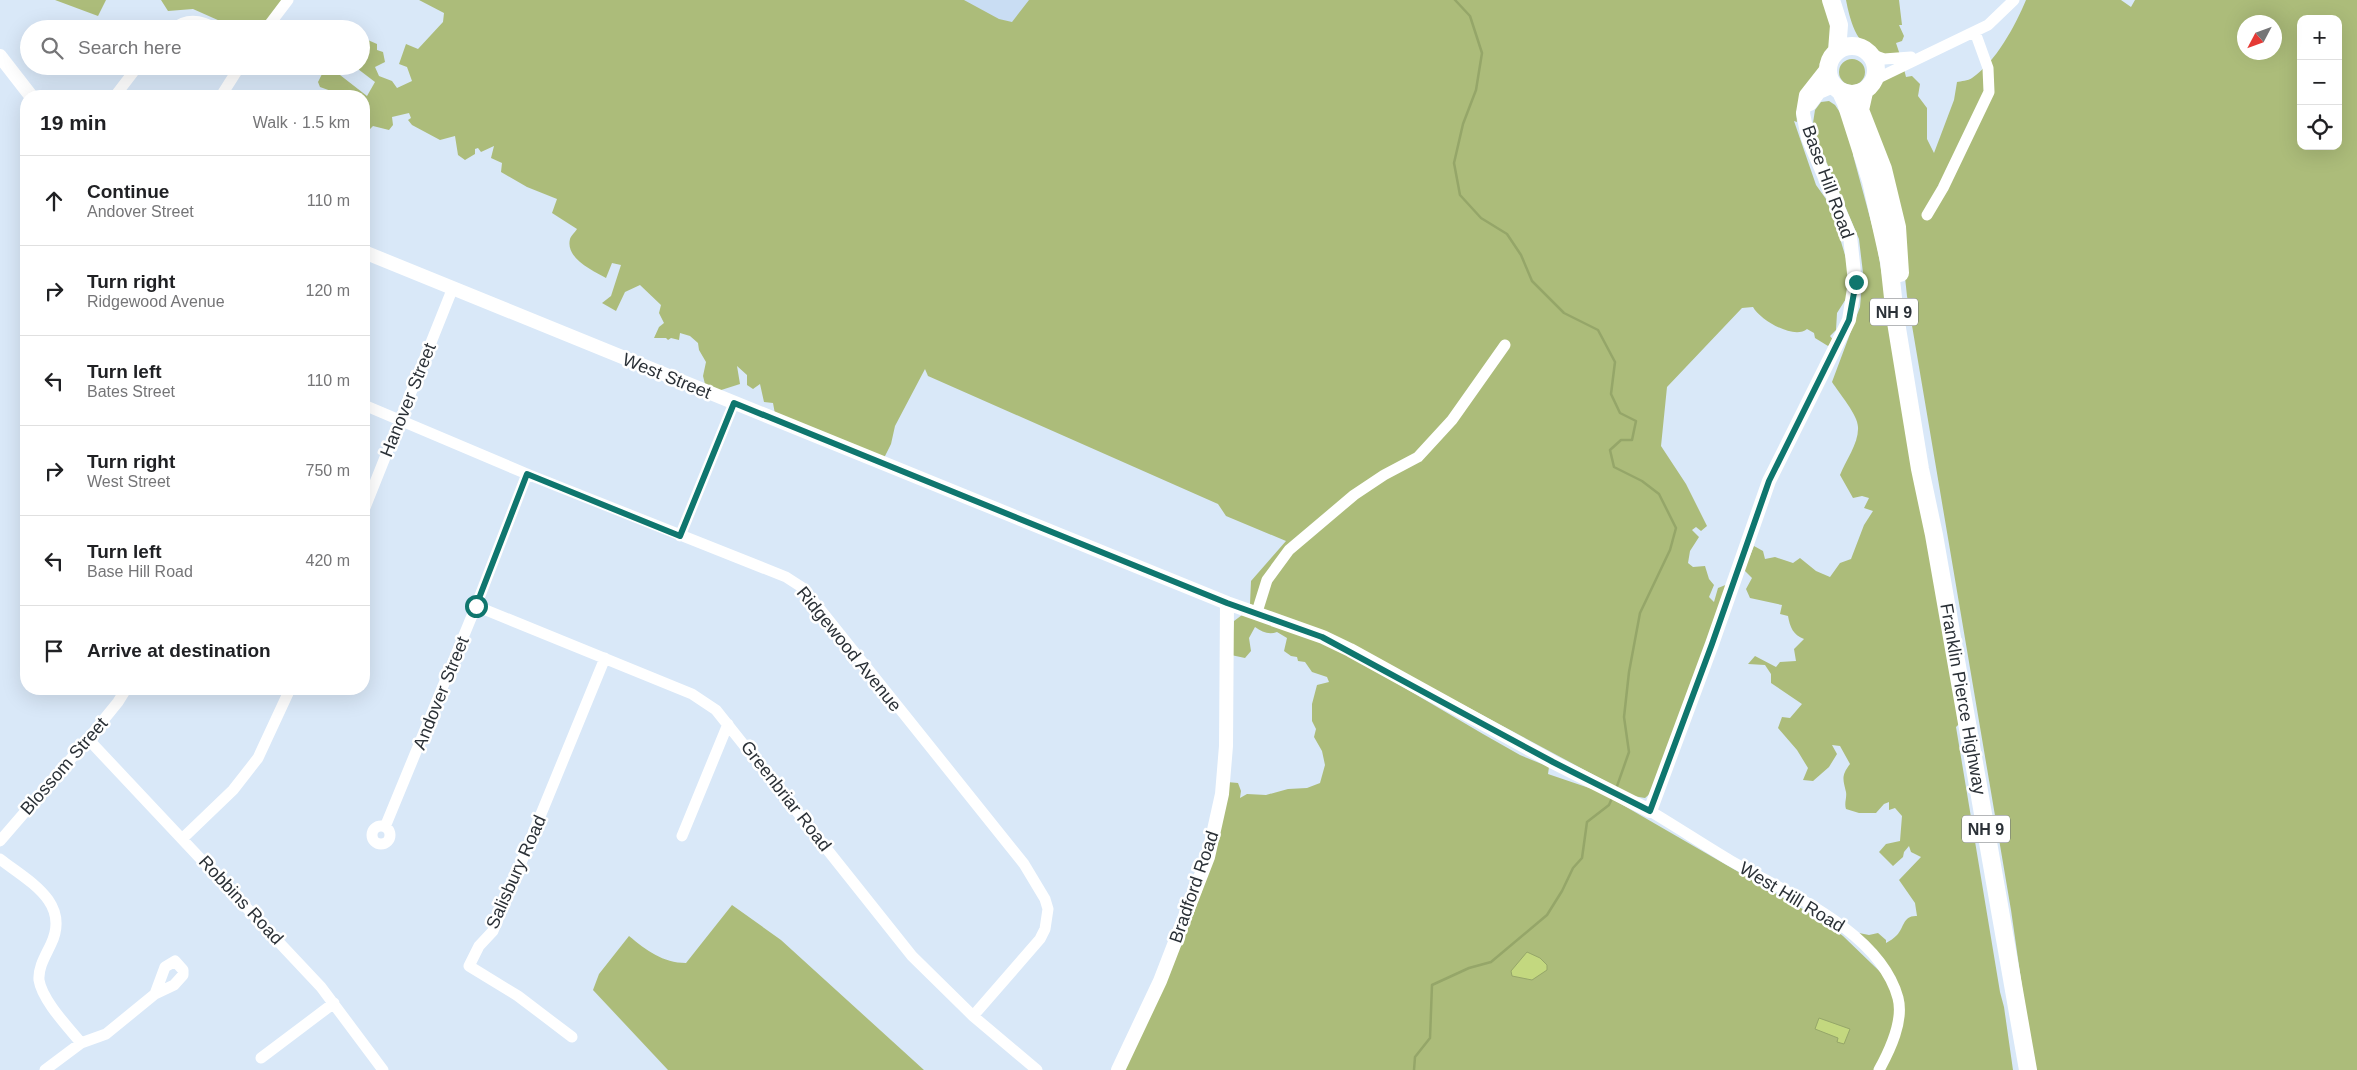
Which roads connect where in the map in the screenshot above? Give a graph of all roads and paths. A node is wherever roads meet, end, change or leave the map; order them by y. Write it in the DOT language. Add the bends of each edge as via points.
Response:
graph roads {
  1 [pos="288,0"];
  2 [pos="1831,0"];
  3 [pos="1841,0"];
  4 [pos="2014,0"];
  5 [pos="273,20"];
  6 [pos="1975,32"];
  7 [pos="1837,51"];
  8 [pos="1865,51"];
  9 [pos="1923,55"];
  10 [pos="0,56"];
  11 [pos="1828,67"];
  12 [pos="131,75"];
  13 [pos="234,75"];
  14 [pos="1869,86"];
  15 [pos="1837,89"];
  16 [pos="26,90"];
  17 [pos="120,90"];
  18 [pos="225,90"];
  19 [pos="1803,113"];
  20 [pos="1927,215"];
  21 [pos="370,255"];
  22 [pos="452,290"];
  23 [pos="1505,345"];
  24 [pos="734,403"];
  25 [pos="370,408"];
  26 [pos="399,420"];
  27 [pos="527,474"];
  28 [pos="370,495"];
  29 [pos="680,536"];
  30 [pos="1934,536"];
  31 [pos="1227,603"];
  32 [pos="476,606"];
  33 [pos="1257,612"];
  34 [pos="605,658"];
  35 [pos="122,695"];
  36 [pos="287,695"];
  37 [pos="728,724"];
  38 [pos="88,739"];
  39 [pos="1650,811"];
  40 [pos="385,827"];
  41 [pos="682,836"];
  42 [pos="182,839"];
  43 [pos="0,841"];
  44 [pos="0,858"];
  45 [pos="155,994"];
  46 [pos="334,1003"];
  47 [pos="973,1016"];
  48 [pos="572,1037"];
  49 [pos="80,1043"];
  50 [pos="261,1058"];
  51 [pos="46,1070"];
  52 [pos="383,1070"];
  53 [pos="1037,1070"];
  54 [pos="1118,1070"];
  55 [pos="1879,1070"];
  56 [pos="2028,1070"];
  1 -- 5 [label="street"];
  2 -- 7 [label="highway" via="1839,25"];
  3 -- 8 [label="highway, NH 9"];
  4 -- 6 [label="street" via="1988,25"];
  6 -- 9 [label="street"];
  6 -- 20 [label="street" via="1988,68 1989,92"];
  7 -- 8 [label="highway" via="1847,46"];
  7 -- 11 [label="highway"];
  8 -- 9 [label="street" via="1892,60"];
  8 -- 14 [label="highway, NH 9" via="1876,69"];
  9 -- 14 [label="street"];
  10 -- 16 [label="street"];
  11 -- 15 [label="highway, NH 9" via="1828,77"];
  11 -- 19 [label="street, Base Hill Road" via="1806,95"];
  12 -- 17 [label="street"];
  13 -- 18 [label="street"];
  14 -- 15 [label="highway" via="1851,95"];
  14 -- 30 [label="highway, Franklin Pierce Highway / NH 9" via="1860,110 1883,168 1897,227 1901,291 1930,465"];
  15 -- 19 [label="street, Base Hill Road" via="1819,92"];
  15 -- 30 [label="highway, Franklin Pierce Highway / NH 9" via="1846,103 1871,181 1889,262 1896,326"];
  19 -- 39 [label="street, Base Hill Road" via="1808,138 1850,236 1856,282 1849,320 1769,481"];
  21 -- 22 [label="street, West Street"];
  22 -- 24 [label="street, West Street"];
  22 -- 26 [label="street, Hanover Street"];
  23 -- 33 [label="street" via="1452,420 1418,456 1354,495 1289,550 1267,580"];
  24 -- 29 [label="street"];
  24 -- 31 [label="street, West Street"];
  25 -- 26 [label="street, Ridgewood Avenue"];
  26 -- 27 [label="street, Ridgewood Avenue"];
  26 -- 28 [label="street, Hanover Street"];
  27 -- 29 [label="street, Ridgewood Avenue"];
  27 -- 32 [label="street, Andover Street"];
  29 -- 47 [label="street, Ridgewood Avenue" via="786,577 803,588 1034,878 1048,909 1045,929 1040,940"];
  30 -- 56 [label="highway, Franklin Pierce Highway / NH 9"];
  31 -- 33 [label="street, West Street"];
  31 -- 54 [label="street, Bradford Road" via="1225,755 1222,794 1208,857 1160,981"];
  32 -- 34 [label="street, Greenbriar Road"];
  32 -- 40 [label="street, Andover Street"];
  33 -- 39 [label="street, West Street" via="1350,650 1553,762"];
  34 -- 37 [label="street, Greenbriar Road" via="692,694 716,710"];
  34 -- 48 [label="street, Salisbury Road" via="493,931 479,946 469,966 518,996"];
  35 -- 38 [label="street, Blossom Street"];
  36 -- 42 [label="street" via="258,758 232,790"];
  37 -- 41 [label="street"];
  37 -- 47 [label="street, Greenbriar Road" via="912,956"];
  38 -- 42 [label="street, Robbins Road"];
  38 -- 43 [label="street, Blossom Street"];
  39 -- 55 [label="street, West Hill Road" via="1822,911 1869,951 1891,983 1899,1008 1892,1042"];
  42 -- 46 [label="street, Robbins Road"];
  44 -- 49 [label="street" via="46,897 56,914 56,931 41,965 40,982 48,1000"];
  45 -- 49 [label="street" via="106,1034"];
  46 -- 50 [label="street"];
  46 -- 52 [label="street, Robbins Road"];
  47 -- 53 [label="street, Greenbriar Road"];
  49 -- 51 [label="street"];
}
